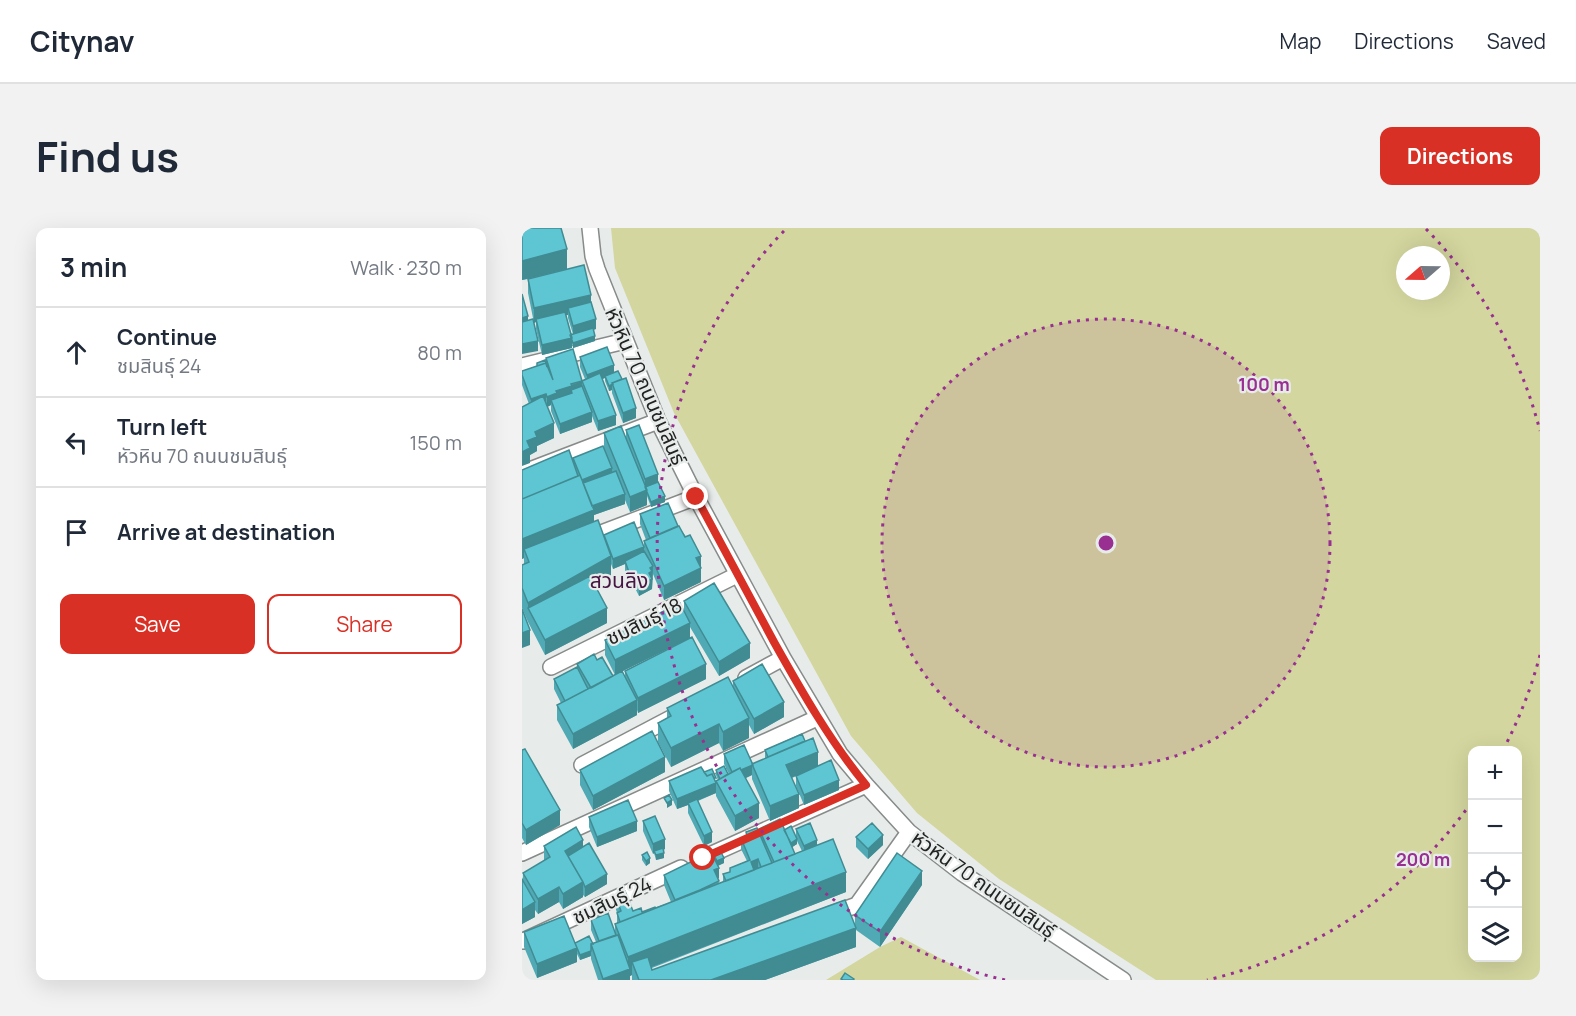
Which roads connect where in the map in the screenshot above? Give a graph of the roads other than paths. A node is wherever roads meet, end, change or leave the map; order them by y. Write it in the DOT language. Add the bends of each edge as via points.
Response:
graph roads {
  1 [pos="590,228"];
  2 [pos="625,341"];
  3 [pos="522,366"];
  4 [pos="658,421"];
  5 [pos="522,473"];
  6 [pos="696,497"];
  7 [pos="565,548"];
  8 [pos="737,574"];
  9 [pos="783,658"];
  10 [pos="551,667"];
  11 [pos="730,686"];
  12 [pos="688,709"];
  13 [pos="818,718"];
  14 [pos="582,765"];
  15 [pos="866,785"];
  16 [pos="909,832"];
  17 [pos="522,853"];
  18 [pos="813,920"];
  19 [pos="523,941"];
  20 [pos="1123,980"];
  1 -- 2 [label="street, หัวหิน 70 ถนนชมสินธุ์" via="591,270"];
  2 -- 3 [label="street"];
  2 -- 4 [label="street, หัวหิน 70 ถนนชมสินธุ์"];
  4 -- 5 [label="street"];
  4 -- 6 [label="street, หัวหิน 70 ถนนชมสินธุ์"];
  6 -- 7 [label="street"];
  6 -- 8 [label="street, หัวหิน 70 ถนนชมสินธุ์"];
  8 -- 9 [label="street, หัวหิน 70 ถนนชมสินธุ์"];
  8 -- 10 [label="street, ชมสินธุ์ 18"];
  9 -- 11 [label="street"];
  9 -- 13 [label="street, หัวหิน 70 ถนนชมสินธุ์"];
  12 -- 14 [label="street"];
  13 -- 15 [label="street, หัวหิน 70 ถนนชมสินธุ์" via="840,754"];
  13 -- 17 [label="street"];
  15 -- 16 [label="street, หัวหิน 70 ถนนชมสินธุ์"];
  15 -- 19 [label="street, ชมสินธุ์ 24"];
  16 -- 18 [label="street" via="856,905"];
  16 -- 20 [label="street, หัวหิน 70 ถนนชมสินธุ์" via="962,873"];
}
